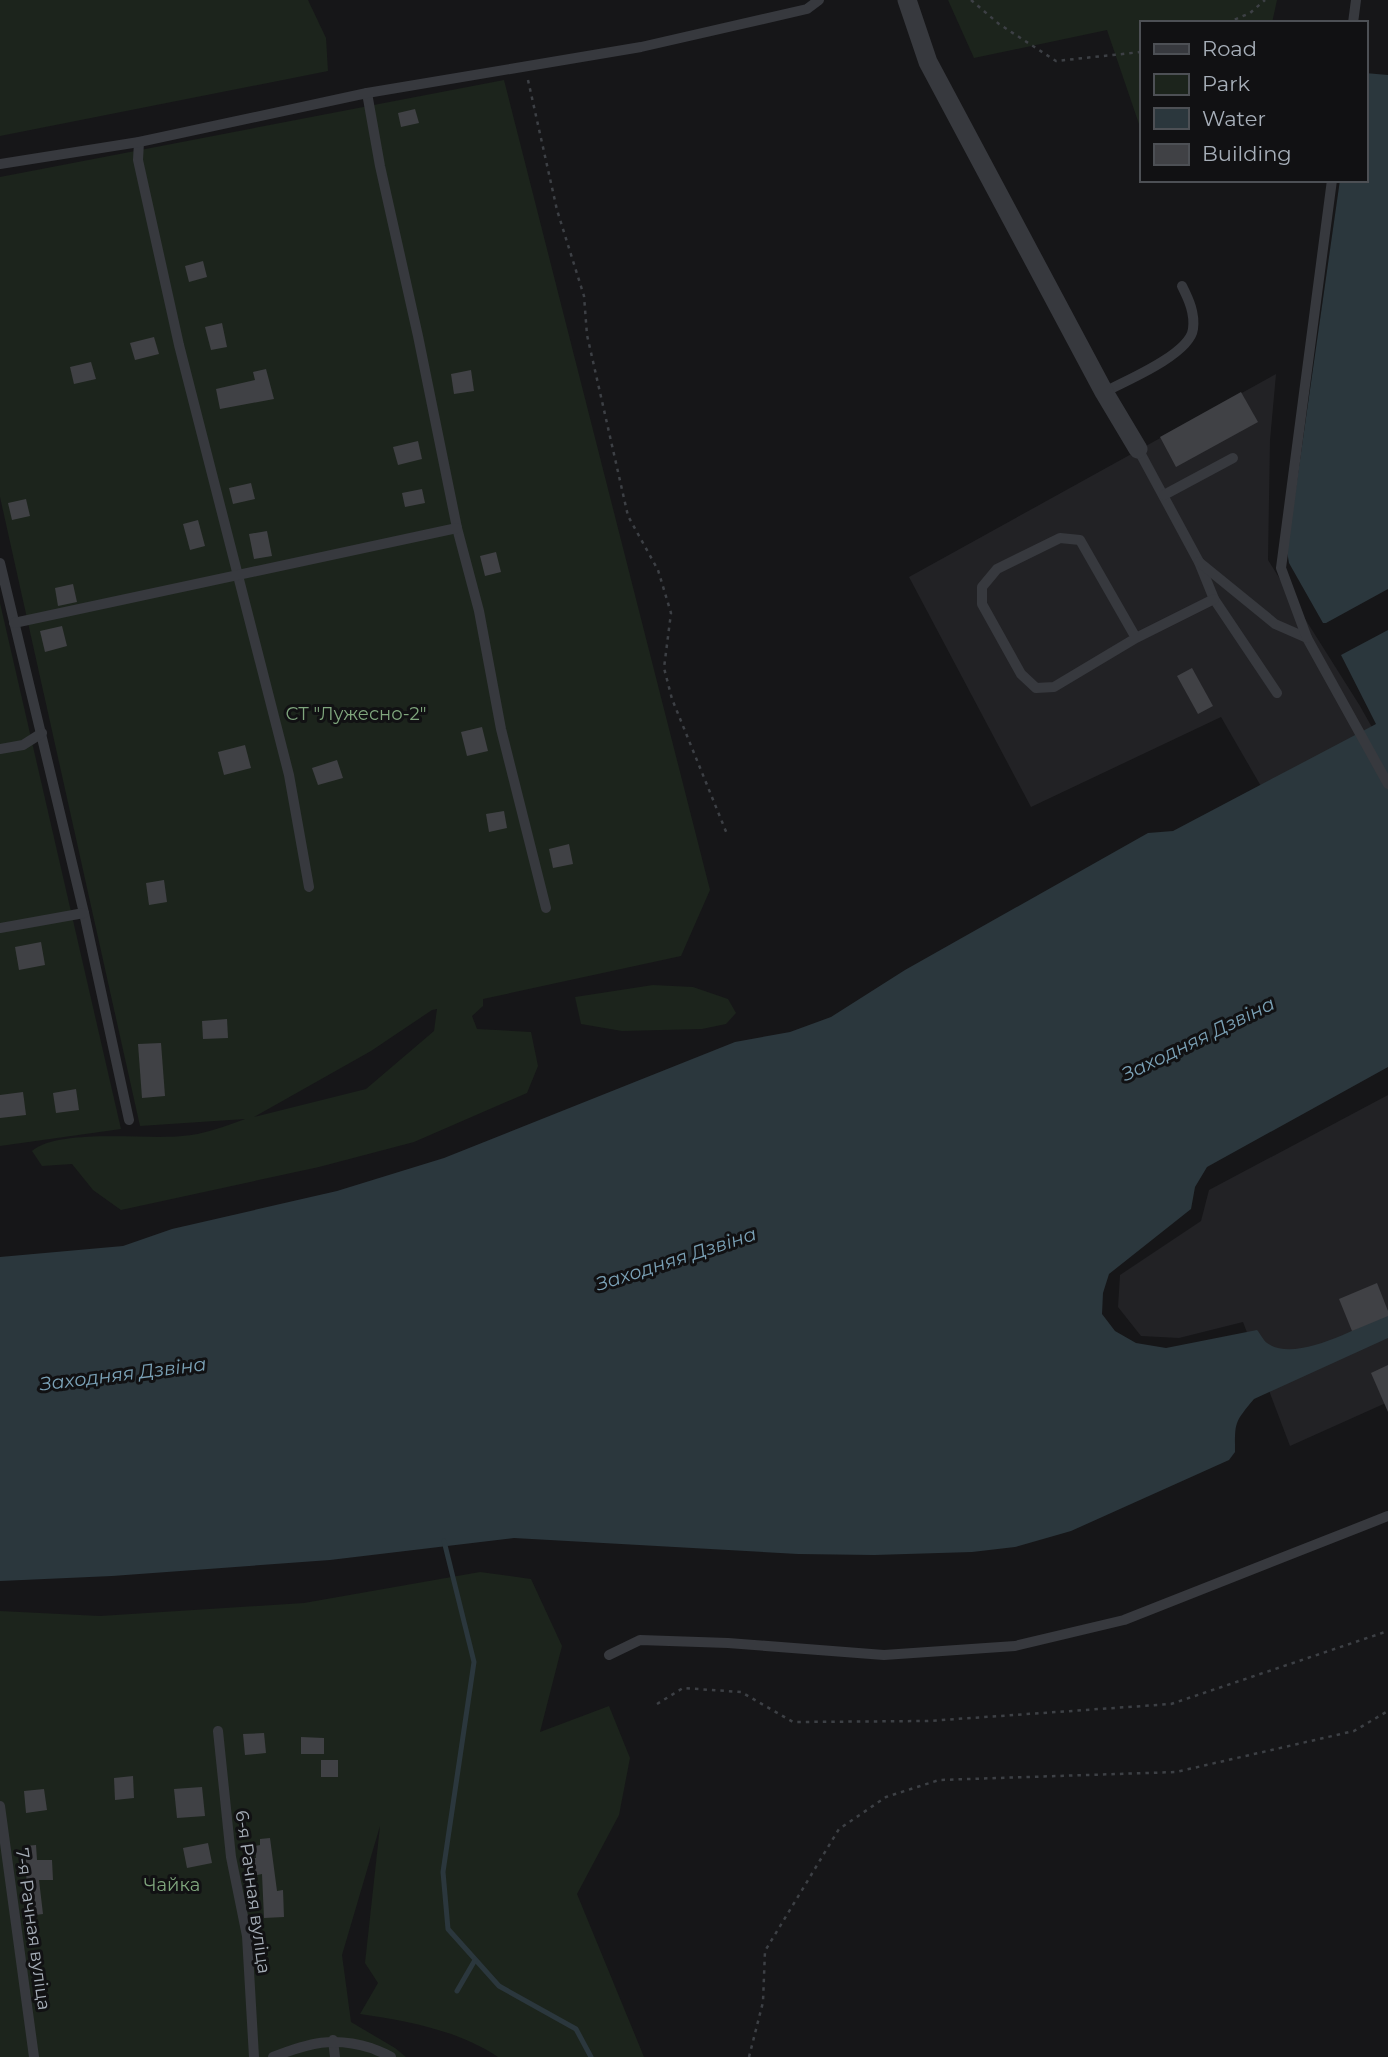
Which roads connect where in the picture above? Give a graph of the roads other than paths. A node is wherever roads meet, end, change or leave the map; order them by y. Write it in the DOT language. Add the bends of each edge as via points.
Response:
graph roads {
  1 [pos="819,0"];
  2 [pos="907,0"];
  3 [pos="1356,0"];
  4 [pos="1353,21"];
  5 [pos="367,93"];
  6 [pos="139,142"];
  7 [pos="0,164"];
  8 [pos="1332,182"];
  9 [pos="1182,286"];
  10 [pos="1104,393"];
  11 [pos="1138,449"];
  12 [pos="1233,458"];
  13 [pos="1164,495"];
  14 [pos="457,528"];
  15 [pos="1199,562"];
  16 [pos="0,563"];
  17 [pos="239,576"];
  18 [pos="1214,599"];
  19 [pos="15,623"];
  20 [pos="1136,638"];
  21 [pos="1307,638"];
  22 [pos="1277,693"];
  23 [pos="43,733"];
  24 [pos="0,749"];
  25 [pos="1388,783"];
  26 [pos="309,887"];
  27 [pos="546,908"];
  28 [pos="84,913"];
  29 [pos="0,928"];
  30 [pos="129,1120"];
  31 [pos="1388,1516"];
  32 [pos="609,1655"];
  33 [pos="218,1731"];
  34 [pos="0,1806"];
  35 [pos="333,2040"];
  36 [pos="34,2057"];
  37 [pos="254,2057"];
  38 [pos="273,2057"];
  39 [pos="335,2057"];
  40 [pos="391,2057"];
  1 -- 5 [label="lane" via="807,9 668,41"];
  2 -- 10 [label="street" via="928,62"];
  3 -- 4 [label="lane"];
  5 -- 6 [label="lane"];
  5 -- 14 [label="lane"];
  6 -- 7 [label="lane"];
  6 -- 17 [label="lane" via="138,160 179,345"];
  8 -- 21 [label="lane" via="1281,568"];
  9 -- 10 [label="lane" via="1192,307 1193,331 1180,351"];
  10 -- 11 [label="street"];
  11 -- 13 [label="lane"];
  12 -- 13 [label="lane"];
  13 -- 15 [label="lane"];
  14 -- 17 [label="lane"];
  14 -- 27 [label="lane"];
  15 -- 18 [label="lane"];
  15 -- 21 [label="lane" via="1275,624"];
  16 -- 19 [label="lane"];
  17 -- 19 [label="lane"];
  17 -- 26 [label="lane" via="289,775"];
  18 -- 20 [label="lane"];
  18 -- 22 [label="lane"];
  19 -- 23 [label="lane"];
  20 -- 20 [label="lane" via="1080,540 1060,538 997,569 982,587 982,604 1021,674 1036,688 1054,687"];
  21 -- 25 [label="lane"];
  23 -- 24 [label="lane" via="23,745"];
  23 -- 28 [label="lane"];
  28 -- 29 [label="lane"];
  28 -- 30 [label="lane"];
  31 -- 32 [label="lane" via="1124,1620 1015,1646 884,1655 640,1640"];
  33 -- 37 [label="lane, 6-я Рачная вуліца" via="231,1857 247,1936"];
  34 -- 36 [label="lane, 7-я Рачная вуліца"];
  35 -- 38 [label="lane"];
  35 -- 39 [label="lane"];
  35 -- 40 [label="lane"];
}
